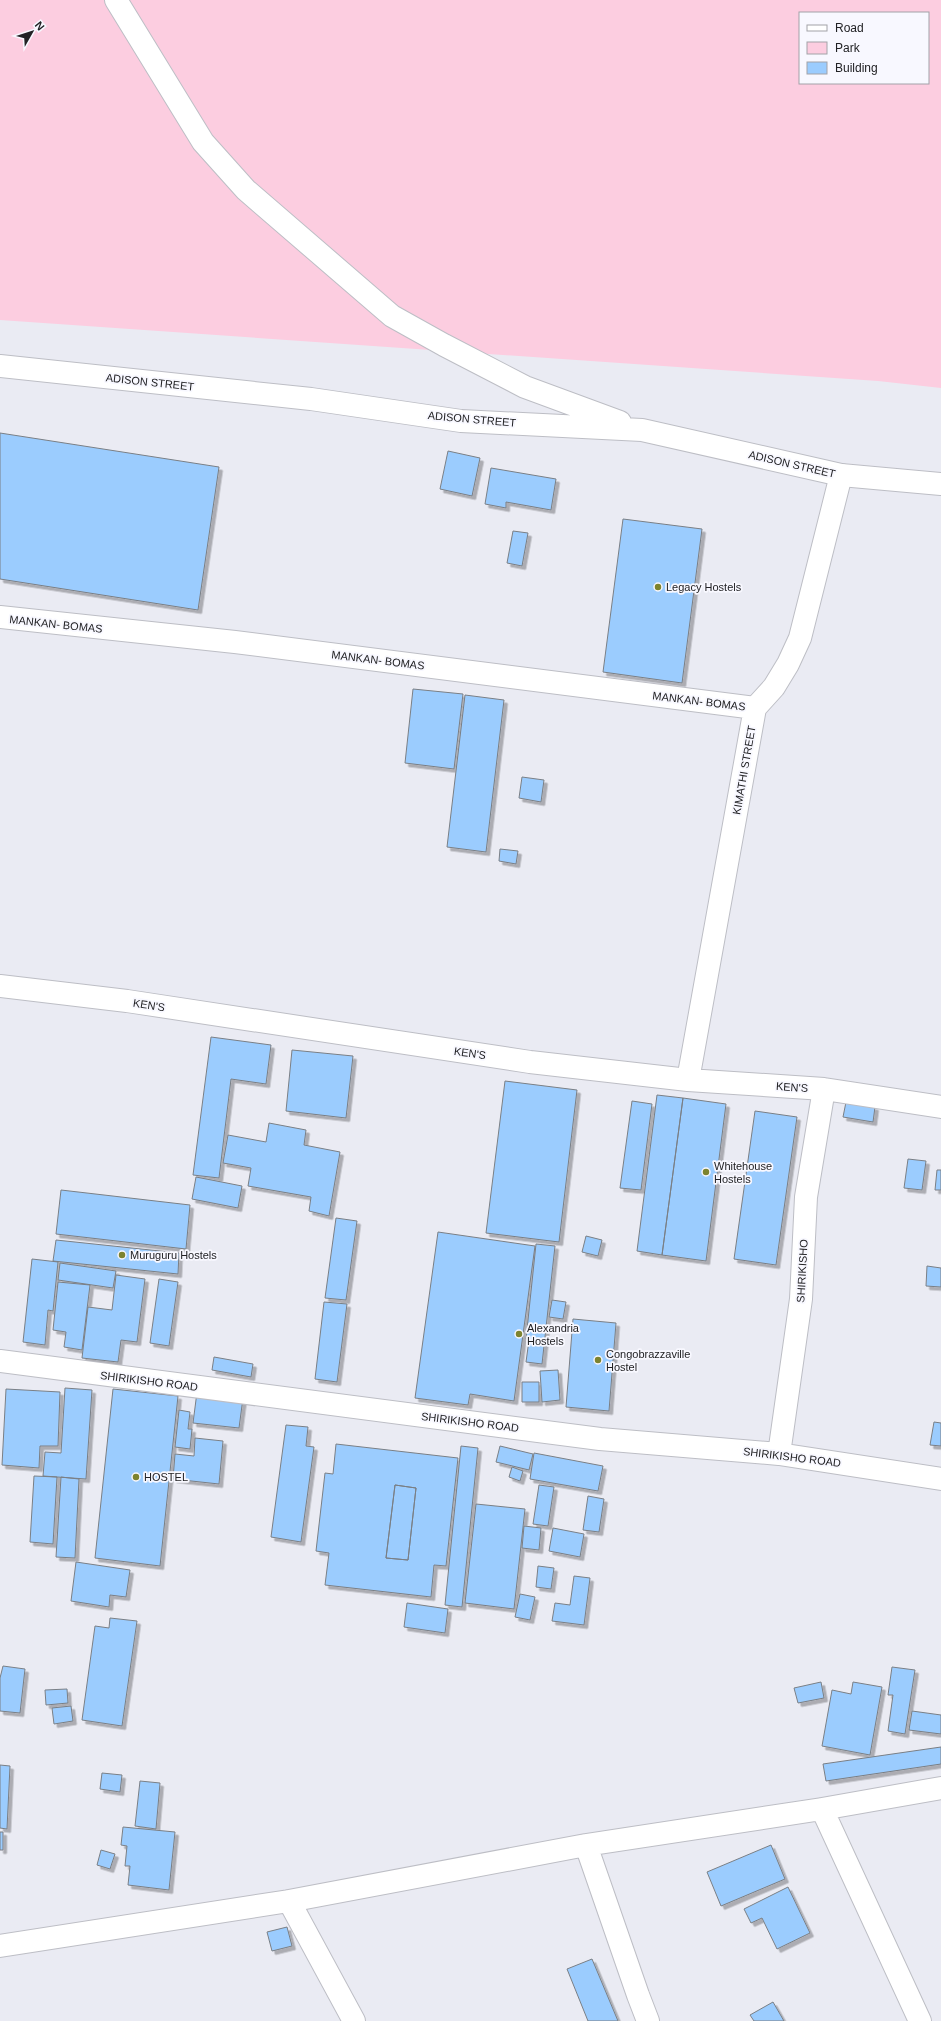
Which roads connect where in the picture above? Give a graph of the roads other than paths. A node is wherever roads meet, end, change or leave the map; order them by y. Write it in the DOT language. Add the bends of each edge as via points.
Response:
graph roads {
  1 [pos="116,0"];
  2 [pos="0,366"];
  3 [pos="642,430"];
  4 [pos="841,475"];
  5 [pos="941,484"];
  6 [pos="0,617"];
  7 [pos="755,708"];
  8 [pos="0,986"];
  9 [pos="688,1080"];
  10 [pos="824,1089"];
  11 [pos="941,1108"];
  12 [pos="0,1362"];
  13 [pos="779,1454"];
  14 [pos="941,1479"];
  15 [pos="941,1788"];
  16 [pos="822,1808"];
  17 [pos="586,1845"];
  18 [pos="289,1901"];
  19 [pos="0,1946"];
  20 [pos="354,2021"];
  21 [pos="648,2021"];
  22 [pos="920,2021"];
  1 -- 3 [label="street" via="203,142 246,190 392,316 525,387"];
  2 -- 3 [label="street, ADISON STREET" via="311,399 461,421"];
  3 -- 4 [label="street, ADISON STREET"];
  4 -- 5 [label="street, ADISON STREET"];
  4 -- 7 [label="street" via="800,638 774,687"];
  6 -- 7 [label="street, MANKAN- BOMAS" via="235,642"];
  7 -- 9 [label="street, KIMATHI STREET"];
  8 -- 9 [label="street, KEN'S" via="127,1001 530,1062"];
  9 -- 10 [label="street, KEN'S"];
  10 -- 11 [label="street, KEN'S"];
  10 -- 13 [label="street, SHIRIKISHO" via="806,1197 801,1299"];
  12 -- 13 [label="street, SHIRIKISHO ROAD" via="593,1438"];
  13 -- 14 [label="street, SHIRIKISHO ROAD"];
  15 -- 16 [label="street"];
  16 -- 17 [label="street"];
  16 -- 22 [label="street"];
  17 -- 18 [label="street"];
  17 -- 21 [label="street"];
  18 -- 19 [label="street"];
  18 -- 20 [label="street"];
}
